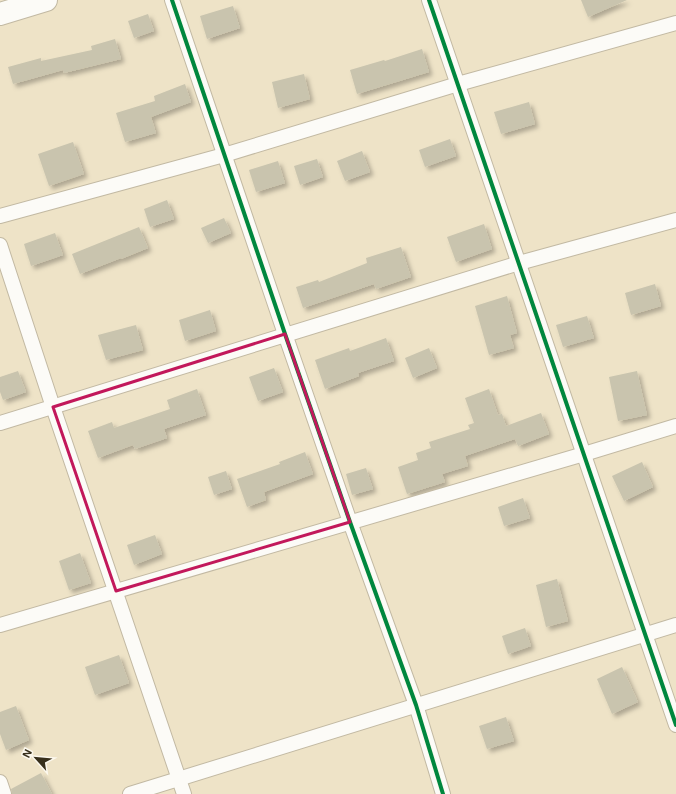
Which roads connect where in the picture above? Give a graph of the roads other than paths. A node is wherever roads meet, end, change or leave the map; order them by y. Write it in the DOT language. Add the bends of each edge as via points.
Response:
graph roads {
  1 [pos="46,0"];
  2 [pos="172,0"];
  3 [pos="429,0"];
  4 [pos="0,14"];
  5 [pos="676,23"];
  6 [pos="458,84"];
  7 [pos="224,155"];
  8 [pos="0,216"];
  9 [pos="676,220"];
  10 [pos="0,245"];
  11 [pos="519,263"];
  12 [pos="285,334"];
  13 [pos="53,407"];
  14 [pos="0,423"];
  15 [pos="676,426"];
  16 [pos="584,454"];
  17 [pos="350,522"];
  18 [pos="116,591"];
  19 [pos="676,625"];
  20 [pos="0,626"];
  21 [pos="645,634"];
  22 [pos="416,705"];
  23 [pos="676,725"];
  24 [pos="179,779"];
  25 [pos="0,782"];
  26 [pos="4,794"];
  27 [pos="130,794"];
  28 [pos="184,794"];
  29 [pos="443,794"];
  1 -- 4 [label="main road"];
  2 -- 7 [label="street"];
  3 -- 6 [label="street"];
  5 -- 6 [label="street"];
  6 -- 7 [label="street"];
  6 -- 11 [label="street"];
  7 -- 8 [label="street"];
  7 -- 12 [label="street"];
  9 -- 11 [label="street"];
  10 -- 13 [label="street"];
  11 -- 12 [label="street"];
  11 -- 16 [label="street"];
  12 -- 13 [label="street"];
  12 -- 17 [label="street"];
  13 -- 14 [label="street"];
  13 -- 18 [label="street"];
  15 -- 16 [label="street"];
  16 -- 17 [label="street"];
  16 -- 21 [label="street"];
  17 -- 18 [label="street"];
  17 -- 22 [label="street"];
  18 -- 20 [label="street"];
  18 -- 24 [label="street"];
  19 -- 21 [label="street"];
  21 -- 22 [label="street"];
  21 -- 23 [label="street"];
  22 -- 24 [label="street"];
  22 -- 29 [label="street"];
  24 -- 27 [label="street"];
  24 -- 28 [label="street"];
  25 -- 26 [label="street"];
}
